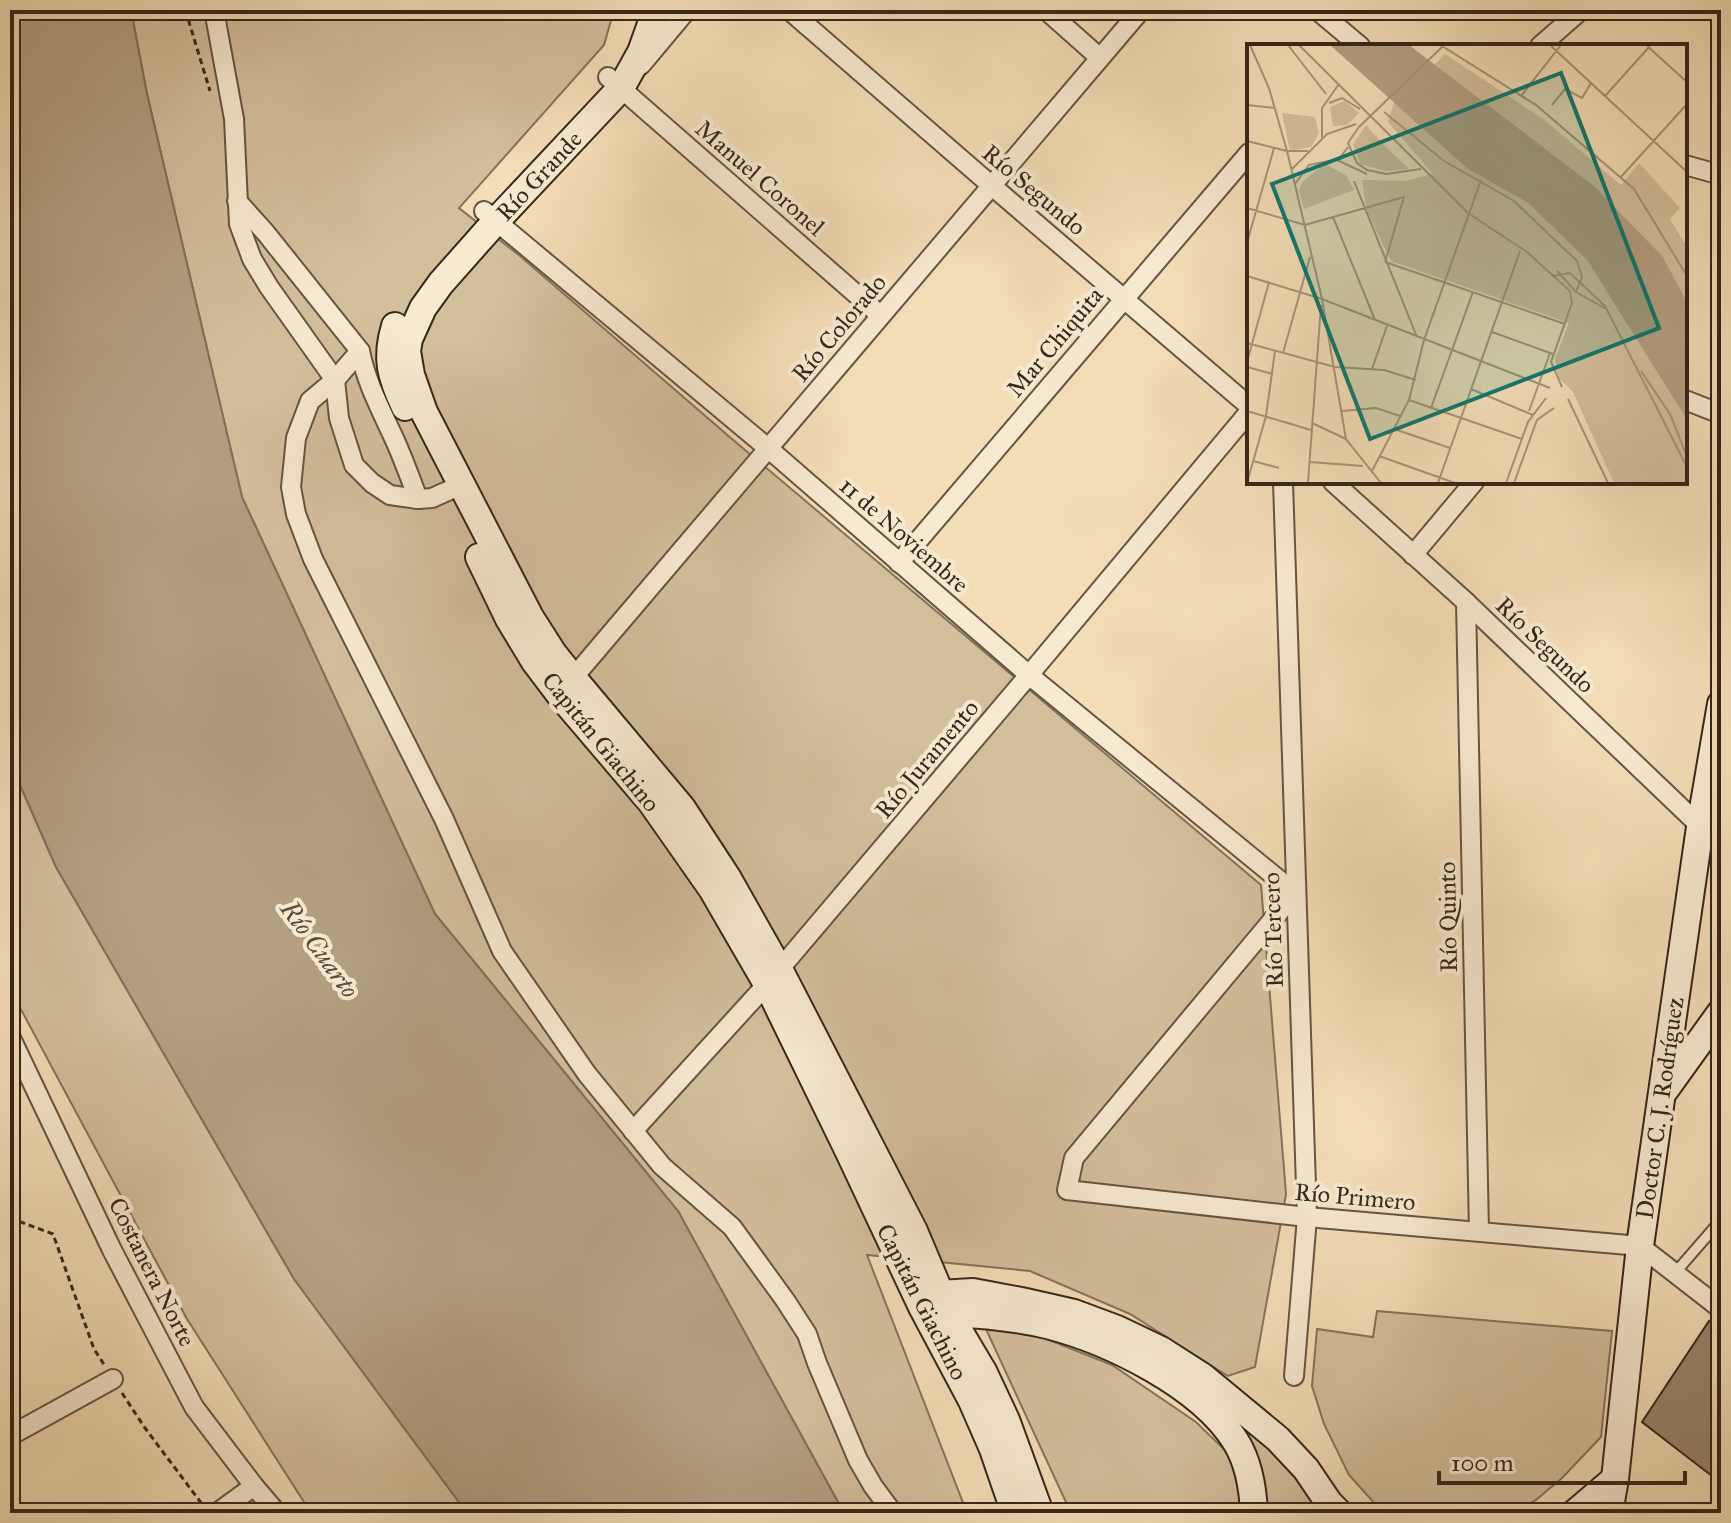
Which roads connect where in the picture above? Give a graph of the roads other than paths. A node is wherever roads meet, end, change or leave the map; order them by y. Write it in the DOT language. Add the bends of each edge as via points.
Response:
graph roads {
  1 [pos="214,10"];
  2 [pos="639,10"];
  3 [pos="656,10"];
  4 [pos="687,10"];
  5 [pos="789,10"];
  6 [pos="1046,10"];
  7 [pos="1141,10"];
  8 [pos="1317,10"];
  9 [pos="1581,10"];
  10 [pos="1352,44"];
  11 [pos="1542,44"];
  12 [pos="1100,58"];
  13 [pos="615,83"];
  14 [pos="1247,155"];
  15 [pos="1687,166"];
  16 [pos="1721,175"];
  17 [pos="992,186"];
  18 [pos="237,201"];
  19 [pos="490,216"];
  20 [pos="1124,298"];
  21 [pos="880,315"];
  22 [pos="360,351"];
  23 [pos="407,351"];
  24 [pos="335,380"];
  25 [pos="1687,401"];
  26 [pos="1247,407"];
  27 [pos="1247,411"];
  28 [pos="1721,414"];
  29 [pos="769,449"];
  30 [pos="1283,484"];
  31 [pos="1335,484"];
  32 [pos="1472,484"];
  33 [pos="453,489"];
  34 [pos="418,499"];
  35 [pos="1413,555"];
  36 [pos="899,563"];
  37 [pos="1466,602"];
  38 [pos="1029,675"];
  39 [pos="573,678"];
  40 [pos="1721,704"];
  41 [pos="1721,795"];
  42 [pos="1700,827"];
  43 [pos="1721,846"];
  44 [pos="1295,893"];
  45 [pos="773,976"];
  46 [pos="1721,1012"];
  47 [pos="10,1036"];
  48 [pos="1662,1093"];
  49 [pos="633,1131"];
  50 [pos="1307,1217"];
  51 [pos="1721,1220"];
  52 [pos="1479,1231"];
  53 [pos="1640,1246"];
  54 [pos="1675,1273"];
  55 [pos="937,1305"];
  56 [pos="1721,1309"];
  57 [pos="1294,1376"];
  58 [pos="113,1379"];
  59 [pos="10,1426"];
  60 [pos="1615,1479"];
  61 [pos="254,1486"];
  62 [pos="217,1513"];
  63 [pos="277,1513"];
  64 [pos="893,1513"];
  65 [pos="1015,1513"];
  66 [pos="1040,1513"];
  67 [pos="1254,1513"];
  68 [pos="1339,1513"];
  69 [pos="1575,1513"];
  70 [pos="1609,1513"];
  1 -- 18 [label="street" via="234,119"];
  2 -- 13 [label="main road"];
  3 -- 13 [label="main road" via="641,52"];
  4 -- 13 [label="street, Río Grande"];
  5 -- 17 [label="street, Río Segundo"];
  6 -- 12 [label="street"];
  7 -- 12 [label="street, Río Colorado"];
  8 -- 10 [label="street"];
  9 -- 11 [label="street"];
  12 -- 17 [label="street, Río Colorado"];
  13 -- 19 [label="main road, Río Grande"];
  13 -- 21 [label="street, Manuel Coronel"];
  14 -- 20 [label="street, Mar Chiquita"];
  15 -- 16 [label="street"];
  17 -- 20 [label="street, Río Segundo"];
  17 -- 21 [label="street, Río Colorado"];
  18 -- 22 [label="street"];
  18 -- 24 [label="street" via="252,259"];
  19 -- 23 [label="main road, Río Grande" via="423,308"];
  19 -- 29 [label="street, 11 de Noviembre"];
  19 -- 33 [label="main road, Capitán Giachino" via="405,306 389,353 401,400 424,452"];
  20 -- 26 [label="street, Río Segundo"];
  20 -- 36 [label="street, Mar Chiquita"];
  21 -- 29 [label="street, Río Colorado"];
  22 -- 24 [label="street"];
  22 -- 34 [label="street"];
  23 -- 33 [label="main road, Capitán Giachino"];
  24 -- 34 [label="street" via="339,418 354,465 390,495"];
  24 -- 49 [label="street" via="310,401 296,438 291,487 313,559 444,819 502,951"];
  25 -- 28 [label="street"];
  27 -- 38 [label="street, Río Juramento"];
  29 -- 36 [label="street, 11 de Noviembre"];
  29 -- 39 [label="street, Río Colorado"];
  30 -- 44 [label="street, Río Tercero"];
  31 -- 35 [label="street, Río Segundo"];
  32 -- 35 [label="street"];
  33 -- 34 [label="street"];
  33 -- 39 [label="main road, Capitán Giachino"];
  33 -- 45 [label="main road, Capitán Giachino" via="509,619 535,662 651,802"];
  35 -- 37 [label="street, Río Segundo"];
  36 -- 38 [label="street, 11 de Noviembre"];
  37 -- 42 [label="street, Río Segundo"];
  37 -- 52 [label="street, Río Quinto"];
  38 -- 44 [label="street, 11 de Noviembre"];
  38 -- 45 [label="street, Río Juramento"];
  39 -- 45 [label="main road, Capitán Giachino" via="682,808 727,877"];
  40 -- 42 [label="main road, Doctor C. J. Rodríguez"];
  41 -- 42 [label="street"];
  42 -- 43 [label="street, Río Segundo"];
  42 -- 48 [label="main road, Doctor C. J. Rodríguez"];
  44 -- 50 [label="street, Río Tercero"];
  44 -- 50 [label="street, Río Primero" via="1074,1158 1067,1190"];
  45 -- 49 [label="street, Río Juramento"];
  45 -- 55 [label="main road, Capitán Giachino" via="914,1231"];
  46 -- 48 [label="main road"];
  47 -- 61 [label="street, Costanera Norte" via="194,1407"];
  48 -- 53 [label="main road, Doctor C. J. Rodríguez"];
  49 -- 64 [label="street" via="662,1166 732,1227 785,1300 807,1334 858,1460"];
  50 -- 52 [label="street, Río Primero"];
  50 -- 57 [label="street, Río Tercero"];
  51 -- 54 [label="lane"];
  52 -- 53 [label="street, Río Primero"];
  53 -- 54 [label="street"];
  53 -- 60 [label="main road, Doctor C. J. Rodríguez"];
  54 -- 56 [label="street"];
  55 -- 65 [label="main road, Capitán Giachino"];
  55 -- 66 [label="main road, Capitán Giachino" via="990,1385"];
  55 -- 67 [label="main road" via="1048,1325 1155,1370 1208,1408 1236,1442 1246,1464"];
  55 -- 68 [label="main road" via="973,1292 1074,1313 1161,1350 1278,1439"];
  58 -- 59 [label="street" via="15,1433"];
  60 -- 69 [label="main road"];
  60 -- 70 [label="main road, Doctor C. J. Rodríguez"];
  61 -- 62 [label="street"];
  61 -- 63 [label="street, Costanera Norte"];
}
